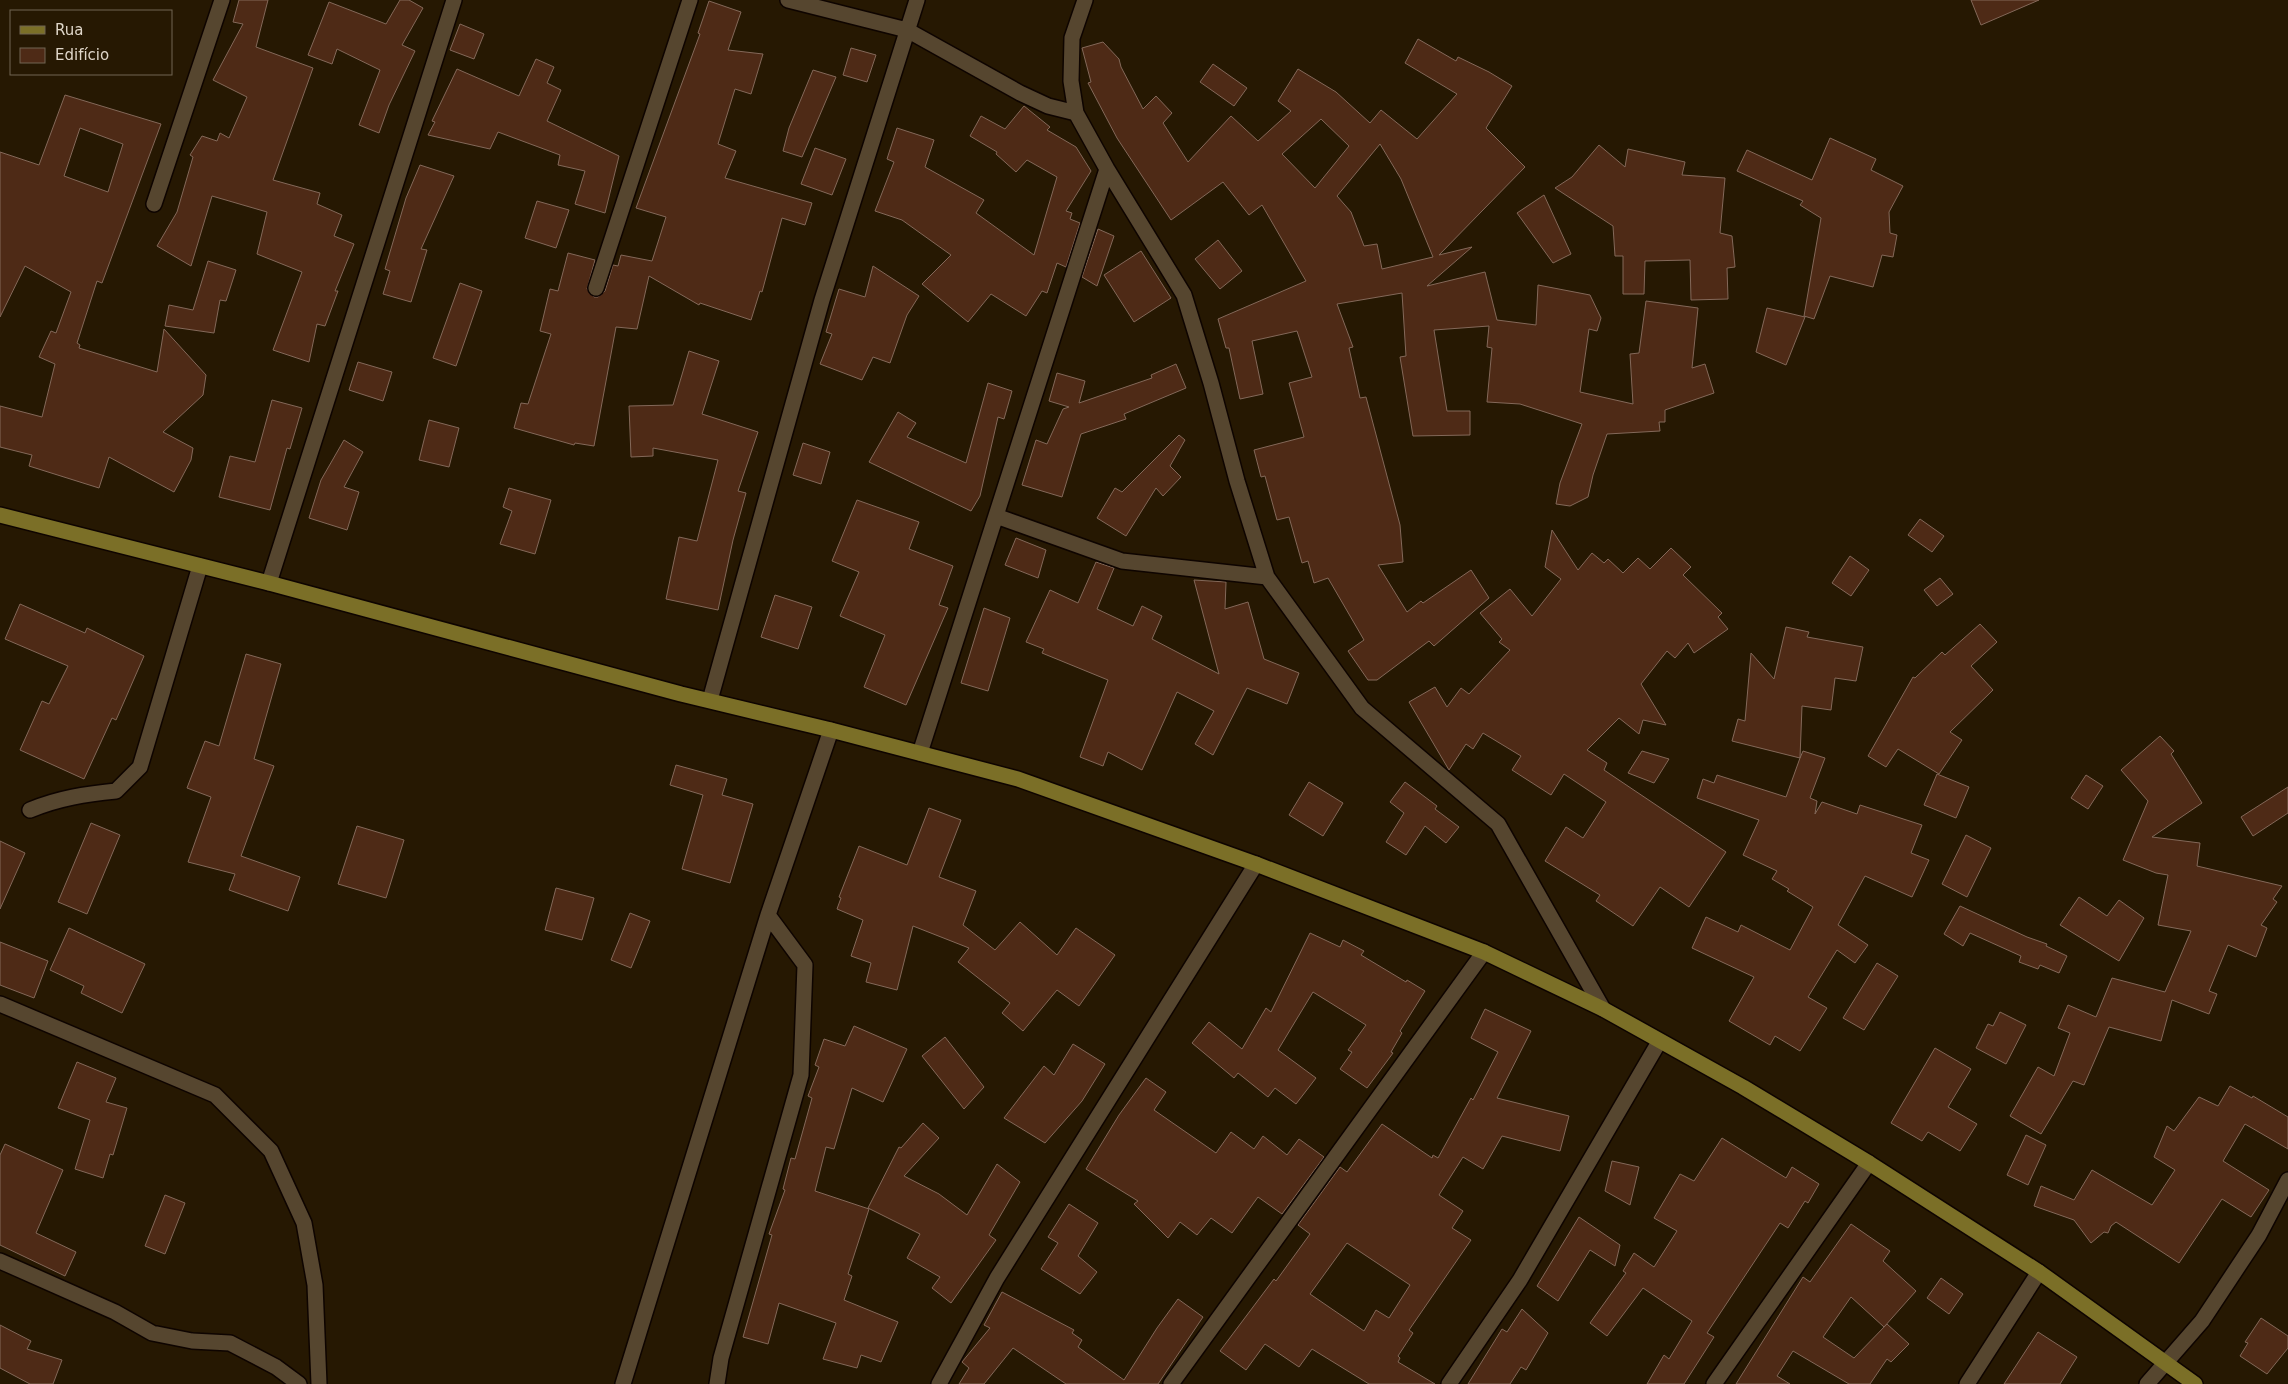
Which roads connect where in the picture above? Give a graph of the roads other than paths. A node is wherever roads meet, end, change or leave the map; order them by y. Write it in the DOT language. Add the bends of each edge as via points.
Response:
graph roads {
  1 [pos="222,0"];
  2 [pos="454,0"];
  3 [pos="690,0"];
  4 [pos="788,0"];
  5 [pos="917,0"];
  6 [pos="1085,0"];
  7 [pos="907,30"];
  8 [pos="1076,112"];
  9 [pos="1107,169"];
  10 [pos="154,204"];
  11 [pos="596,288"];
  12 [pos="996,516"];
  13 [pos="1,518"];
  14 [pos="200,566"];
  15 [pos="1267,577"];
  16 [pos="269,583"];
  17 [pos="710,700"];
  18 [pos="831,730"];
  19 [pos="920,753"];
  20 [pos="30,810"];
  21 [pos="1256,864"];
  22 [pos="768,915"];
  23 [pos="1484,952"];
  24 [pos="0,1004"];
  25 [pos="1603,1009"];
  26 [pos="1659,1042"];
  27 [pos="1868,1162"];
  28 [pos="2288,1180"];
  29 [pos="0,1261"];
  30 [pos="2039,1272"];
  31 [pos="2165,1362"];
  32 [pos="299,1384"];
  33 [pos="319,1384"];
  34 [pos="623,1384"];
  35 [pos="718,1384"];
  36 [pos="939,1384"];
  37 [pos="1171,1384"];
  38 [pos="1449,1384"];
  39 [pos="1714,1384"];
  40 [pos="1967,1384"];
  41 [pos="2146,1384"];
  42 [pos="2195,1384"];
  1 -- 10 [label="street"];
  2 -- 16 [label="street"];
  3 -- 11 [label="street"];
  4 -- 7 [label="street"];
  5 -- 7 [label="street"];
  6 -- 8 [label="street" via="1072,38"];
  7 -- 8 [label="street" via="1020,93 1048,106"];
  7 -- 17 [label="street" via="822,300"];
  8 -- 9 [label="street"];
  9 -- 12 [label="street"];
  9 -- 15 [label="street" via="1184,295"];
  12 -- 15 [label="street" via="1122,561"];
  12 -- 19 [label="street"];
  13 -- 14 [label="main road"];
  14 -- 16 [label="main road"];
  14 -- 20 [label="street" via="140,767 116,791 73,796"];
  15 -- 25 [label="street" via="1362,708 1498,824"];
  16 -- 17 [label="main road"];
  17 -- 18 [label="main road"];
  18 -- 19 [label="main road"];
  18 -- 22 [label="street"];
  19 -- 21 [label="main road" via="1018,779"];
  21 -- 23 [label="main road"];
  21 -- 36 [label="street" via="997,1278"];
  22 -- 34 [label="street"];
  22 -- 35 [label="street" via="805,965 801,1075 721,1358"];
  23 -- 25 [label="main road"];
  23 -- 37 [label="street"];
  24 -- 33 [label="street" via="215,1095 271,1151 304,1223 315,1285"];
  25 -- 26 [label="main road"];
  26 -- 27 [label="main road" via="1743,1087"];
  26 -- 38 [label="street" via="1520,1280"];
  27 -- 30 [label="main road"];
  27 -- 39 [label="street"];
  28 -- 31 [label="street" via="2259,1236 2208,1313"];
  29 -- 32 [label="street" via="152,1332 192,1341 230,1343 276,1367"];
  30 -- 31 [label="main road"];
  30 -- 40 [label="street"];
  31 -- 41 [label="street"];
  31 -- 42 [label="main road"];
}
